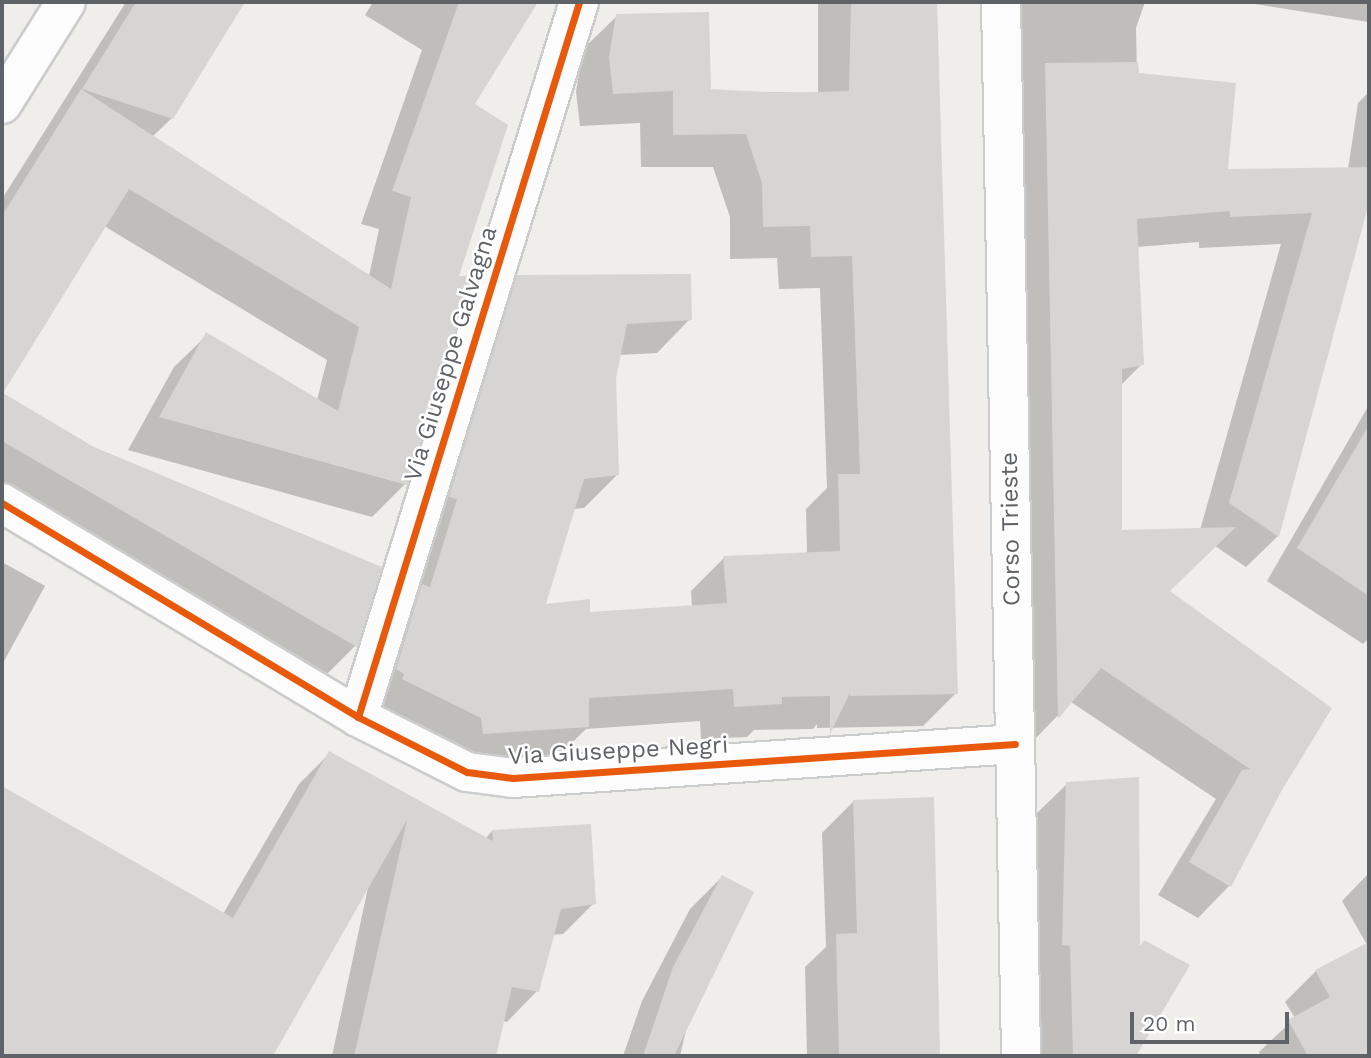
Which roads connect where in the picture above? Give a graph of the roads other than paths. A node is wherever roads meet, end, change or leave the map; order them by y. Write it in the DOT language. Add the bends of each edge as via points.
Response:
graph roads {
  1 [pos="66,2"];
  2 [pos="579,2"];
  3 [pos="1001,2"];
  4 [pos="2,104"];
  5 [pos="2,503"];
  6 [pos="358,717"];
  7 [pos="1015,744"];
  8 [pos="1021,1056"];
  1 -- 4 [label="street"];
  2 -- 6 [label="street, Via Giuseppe Galvagna"];
  3 -- 7 [label="street, Corso Trieste"];
  5 -- 6 [label="street, Via Giuseppe Negri"];
  6 -- 7 [label="street, Via Giuseppe Negri" via="467,772 513,779"];
  7 -- 8 [label="street, Corso Trieste"];
}
